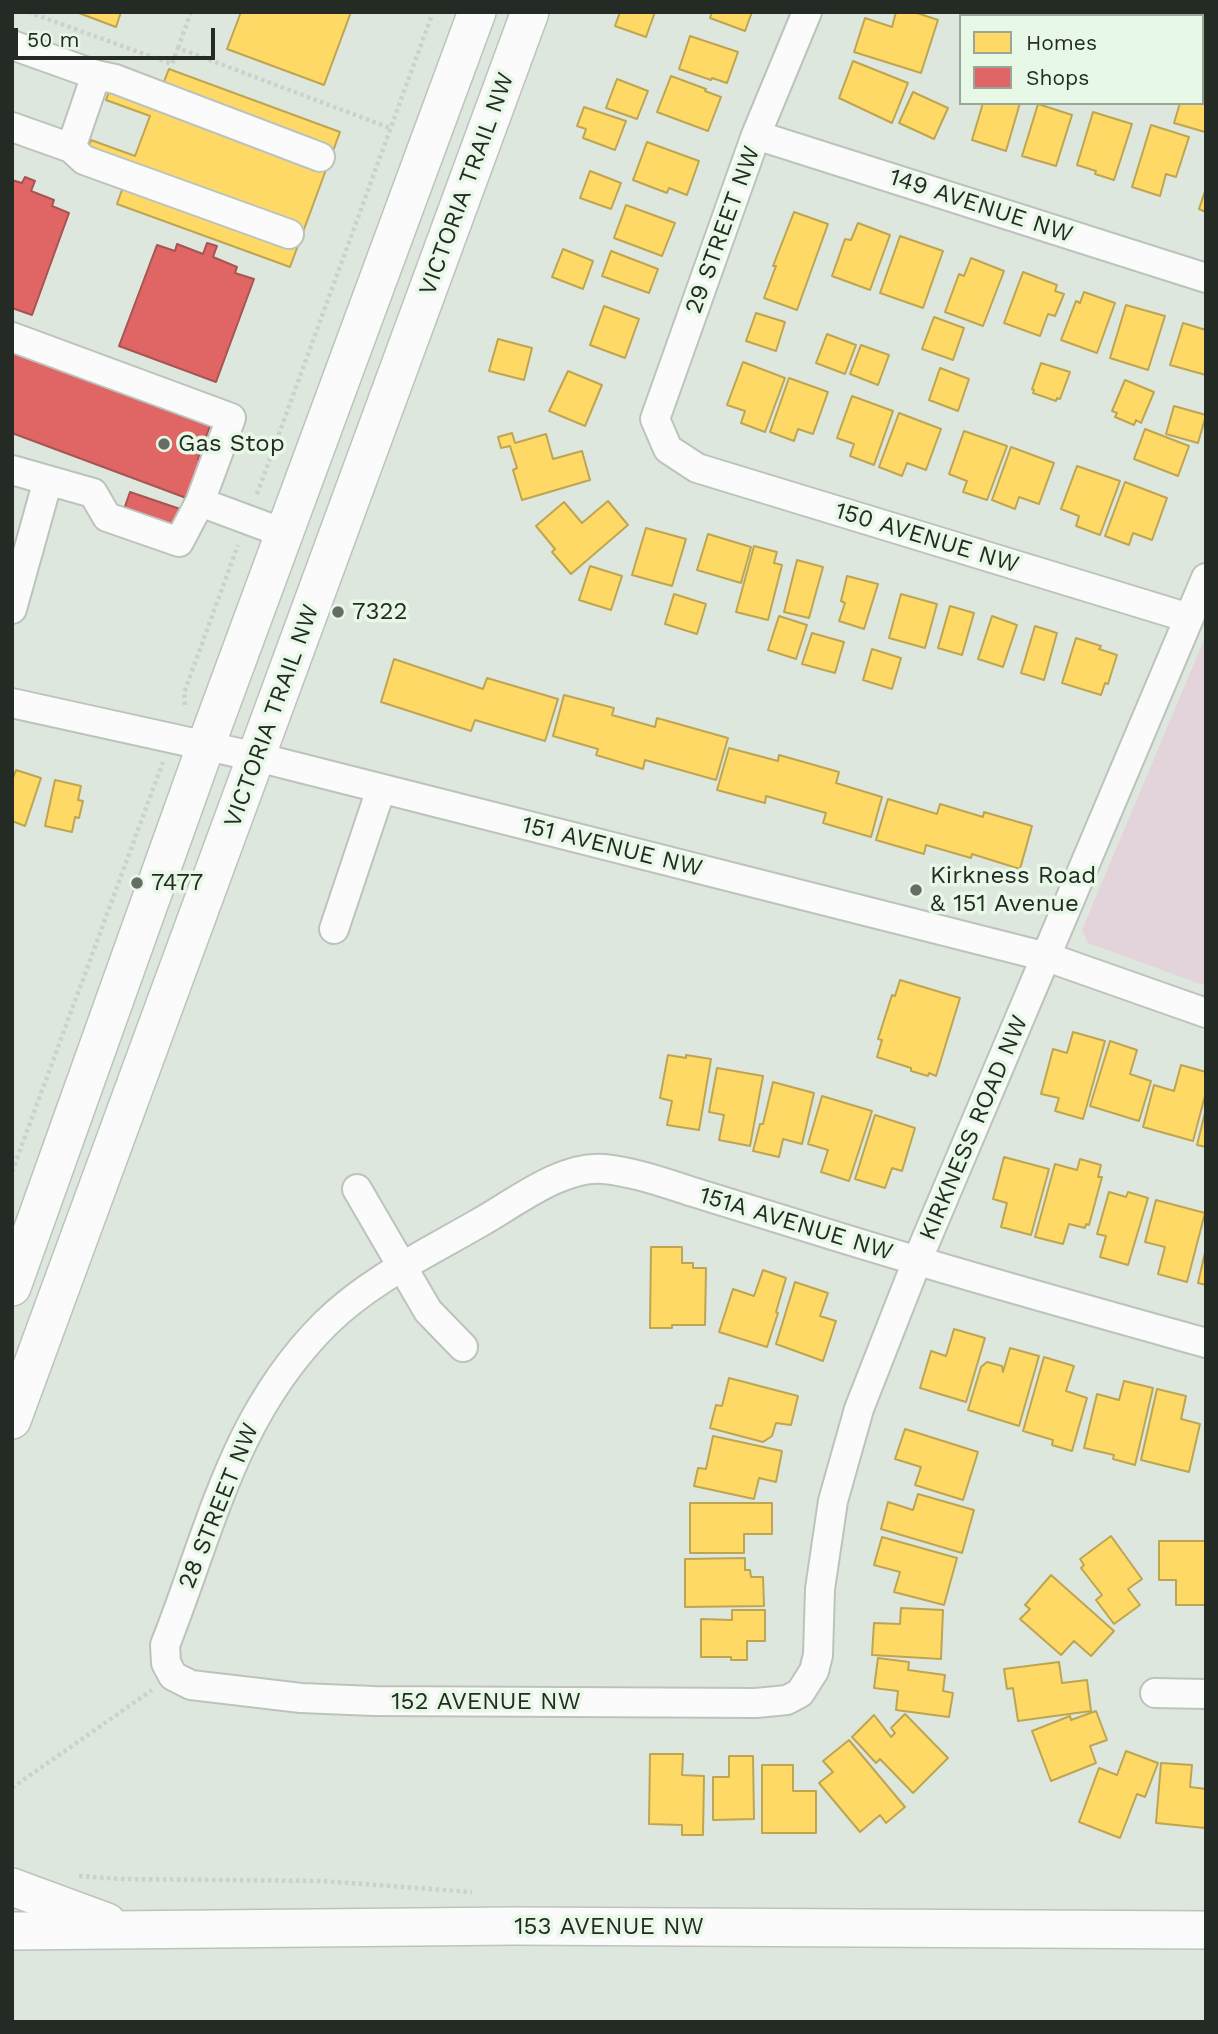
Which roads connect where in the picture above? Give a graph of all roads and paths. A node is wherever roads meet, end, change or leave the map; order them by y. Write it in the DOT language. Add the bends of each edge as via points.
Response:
graph roads {
  1 [pos="28,12"];
  2 [pos="191,12"];
  3 [pos="433,12"];
  4 [pos="477,12"];
  5 [pos="530,12"];
  6 [pos="807,12"];
  7 [pos="12,45"];
  8 [pos="178,48"];
  9 [pos="96,75"];
  10 [pos="12,127"];
  11 [pos="390,128"];
  12 [pos="756,135"];
  13 [pos="71,148"];
  14 [pos="320,156"];
  15 [pos="289,234"];
  16 [pos="1206,278"];
  17 [pos="12,337"];
  18 [pos="668,449"];
  19 [pos="12,470"];
  20 [pos="48,480"];
  21 [pos="200,502"];
  22 [pos="247,520"];
  23 [pos="286,534"];
  24 [pos="1206,578"];
  25 [pos="12,609"];
  26 [pos="1189,618"];
  27 [pos="12,703"];
  28 [pos="190,741"];
  29 [pos="257,757"];
  30 [pos="381,789"];
  31 [pos="334,929"];
  32 [pos="1047,957"];
  33 [pos="1206,1013"];
  34 [pos="587,1169"];
  35 [pos="12,1172"];
  36 [pos="357,1189"];
  37 [pos="917,1261"];
  38 [pos="401,1268"];
  39 [pos="12,1287"];
  40 [pos="1206,1343"];
  41 [pos="463,1347"];
  42 [pos="12,1420"];
  43 [pos="173,1676"];
  44 [pos="800,1693"];
  45 [pos="1155,1693"];
  46 [pos="1206,1694"];
  47 [pos="12,1788"];
  48 [pos="72,1875"];
  49 [pos="12,1887"];
  50 [pos="476,1893"];
  51 [pos="1206,1930"];
  52 [pos="12,1931"];
  53 [pos="131,1931"];
  1 -- 8 [label="path" via="172,64"];
  2 -- 8 [label="path"];
  3 -- 11 [label="path"];
  4 -- 23 [label="main road, VICTORIA TRAIL NW"];
  5 -- 29 [label="main road, VICTORIA TRAIL NW"];
  6 -- 12 [label="street, 29 STREET NW"];
  7 -- 9 [label="street"];
  8 -- 11 [label="path"];
  9 -- 13 [label="street"];
  9 -- 14 [label="street"];
  10 -- 13 [label="street"];
  11 -- 22 [label="path"];
  12 -- 16 [label="street, 149 AVENUE NW"];
  12 -- 18 [label="street, 29 STREET NW" via="655,419"];
  13 -- 15 [label="street" via="84,160"];
  17 -- 21 [label="street" via="231,418"];
  18 -- 26 [label="street, 150 AVENUE NW" via="697,468"];
  19 -- 20 [label="street"];
  20 -- 21 [label="street" via="93,493 107,517 179,542"];
  20 -- 25 [label="street"];
  21 -- 22 [label="street"];
  22 -- 23 [label="street"];
  22 -- 28 [label="path" via="184,693"];
  23 -- 28 [label="main road, VICTORIA TRAIL NW"];
  24 -- 26 [label="street, KIRKNESS ROAD NW"];
  26 -- 32 [label="street, KIRKNESS ROAD NW"];
  27 -- 28 [label="street, 151 AVENUE NW"];
  28 -- 29 [label="street, 151 AVENUE NW"];
  28 -- 35 [label="path" via="153,783"];
  28 -- 39 [label="main road, VICTORIA TRAIL NW"];
  29 -- 30 [label="street, 151 AVENUE NW"];
  29 -- 42 [label="main road, VICTORIA TRAIL NW"];
  30 -- 31 [label="street"];
  30 -- 32 [label="street, 151 AVENUE NW"];
  32 -- 33 [label="street, 151 AVENUE NW"];
  32 -- 37 [label="street, KIRKNESS ROAD NW"];
  34 -- 37 [label="street, 151A AVENUE NW" via="655,1180"];
  34 -- 38 [label="street, 28 STREET NW" via="569,1172"];
  36 -- 38 [label="street"];
  37 -- 40 [label="street, 151A AVENUE NW"];
  37 -- 44 [label="street, KIRKNESS ROAD NW" via="844,1454 820,1589 818,1655"];
  38 -- 41 [label="street" via="428,1311"];
  38 -- 43 [label="street, 28 STREET NW" via="326,1323 257,1412 218,1497 165,1646"];
  43 -- 44 [label="street, 152 AVENUE NW" via="211,1689 374,1701 755,1703 787,1700"];
  43 -- 47 [label="path"];
  45 -- 46 [label="street"];
  48 -- 50 [label="path" via="320,1881"];
  49 -- 53 [label="main road"];
  51 -- 53 [label="main road, 153 AVENUE NW" via="515,1926"];
  52 -- 53 [label="main road, 153 AVENUE NW"];
}
